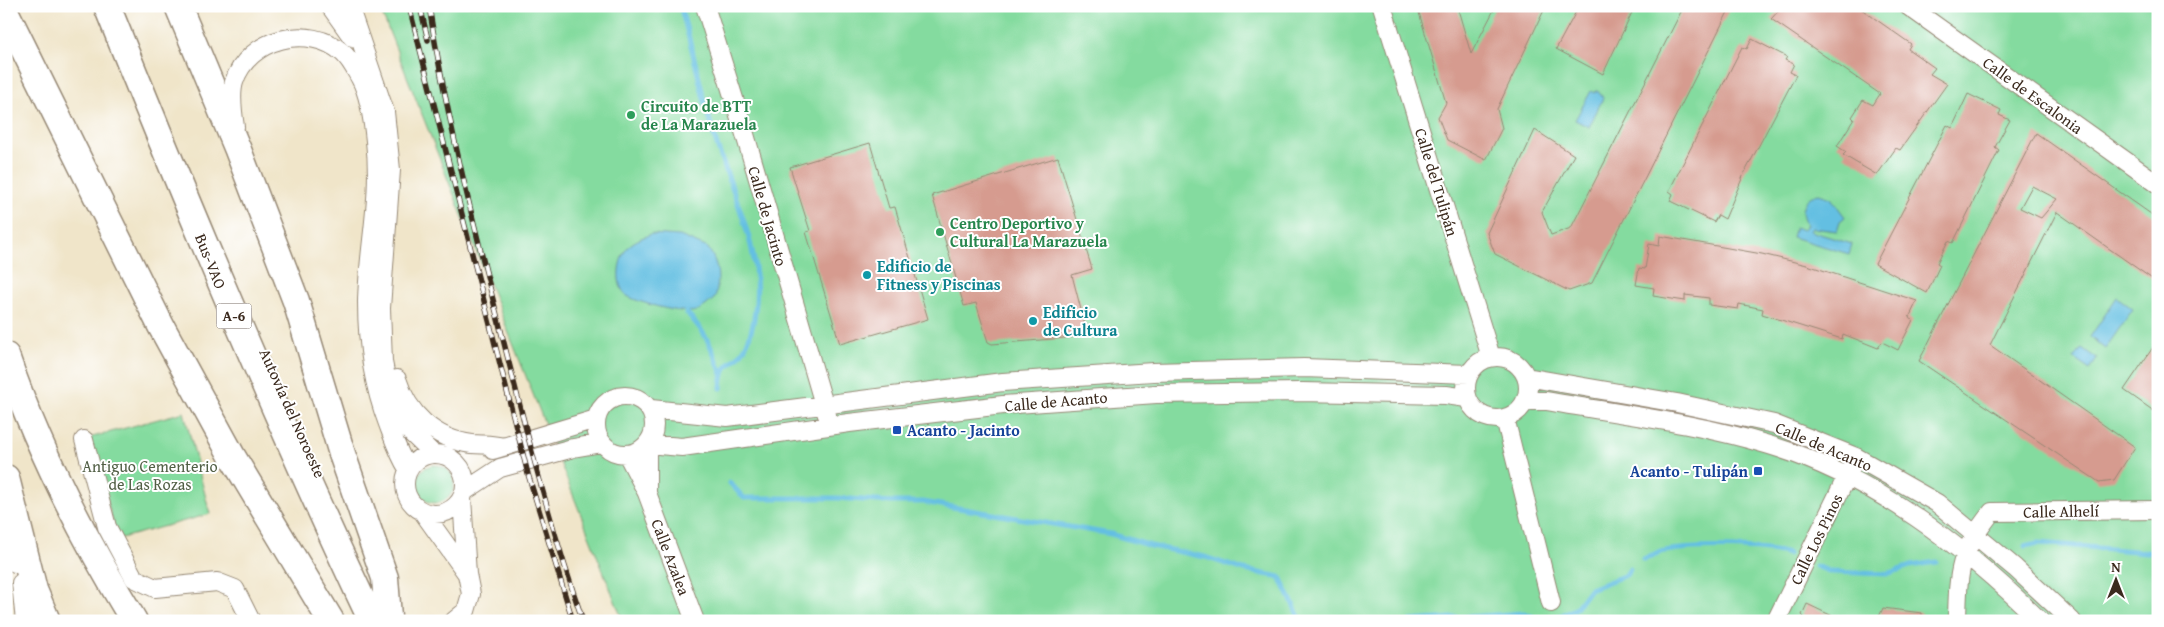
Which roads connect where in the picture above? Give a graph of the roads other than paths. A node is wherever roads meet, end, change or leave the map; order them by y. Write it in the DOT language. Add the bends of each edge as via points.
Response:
graph roads {
  1 [pos="107,6"];
  2 [pos="125,6"];
  3 [pos="178,6"];
  4 [pos="330,6"];
  5 [pos="349,6"];
  6 [pos="705,6"];
  7 [pos="1382,6"];
  8 [pos="1908,6"];
  9 [pos="6,13"];
  10 [pos="367,61"];
  11 [pos="238,150"];
  12 [pos="2158,184"];
  13 [pos="380,308"];
  14 [pos="6,356"];
  15 [pos="1491,357"];
  16 [pos="1469,374"];
  17 [pos="1526,377"];
  18 [pos="1467,398"];
  19 [pos="1526,401"];
  20 [pos="825,404"];
  21 [pos="650,409"];
  22 [pos="1505,418"];
  23 [pos="596,419"];
  24 [pos="830,426"];
  25 [pos="84,440"];
  26 [pos="602,443"];
  27 [pos="647,444"];
  28 [pos="503,447"];
  29 [pos="432,453"];
  30 [pos="627,454"];
  31 [pos="1856,456"];
  32 [pos="451,458"];
  33 [pos="408,469"];
  34 [pos="1847,477"];
  35 [pos="6,478"];
  36 [pos="647,493"];
  37 [pos="464,495"];
  38 [pos="2158,510"];
  39 [pos="422,511"];
  40 [pos="1975,533"];
  41 [pos="6,534"];
  42 [pos="1964,553"];
  43 [pos="467,574"];
  44 [pos="21,583"];
  45 [pos="1551,603"];
  46 [pos="384,619"];
  47 [pos="25,621"];
  48 [pos="38,621"];
  49 [pos="47,621"];
  50 [pos="134,621"];
  51 [pos="251,621"];
  52 [pos="331,621"];
  53 [pos="454,621"];
  54 [pos="695,621"];
  55 [pos="1776,621"];
  56 [pos="1957,621"];
  57 [pos="2040,621"];
  58 [pos="2072,621"];
  1 -- 46 [label="highway, Bus-VAO / A-6" via="242,337 318,506"];
  2 -- 46 [label="highway, Autovía del Noroeste / A-6" via="249,313"];
  3 -- 11 [label="highway"];
  4 -- 10 [label="street"];
  5 -- 10 [label="street"];
  6 -- 20 [label="street, Calle de Jacinto"];
  7 -- 15 [label="street, Calle del Tulipán"];
  8 -- 12 [label="street, Calle de Escalonia"];
  9 -- 52 [label="highway" via="161,326 232,456"];
  10 -- 13 [label="street" via="384,112 391,170"];
  11 -- 33 [label="street" via="233,112 234,83 244,64 260,48 277,40 300,37 323,41 344,54 361,80 373,123 379,172 367,301 372,374 387,422"];
  11 -- 46 [label="highway" via="296,301 342,454 385,578"];
  13 -- 28 [label="street" via="389,334 398,381 415,415 430,428 460,442"];
  13 -- 29 [label="street" via="383,362 389,392 402,423"];
  14 -- 50 [label="highway" via="57,482 97,560"];
  15 -- 16 [label="street" via="1475,366"];
  15 -- 17 [label="street" via="1516,363"];
  16 -- 18 [label="street"];
  16 -- 20 [label="street, Calle de Acanto" via="1304,368 1153,372 1003,382"];
  17 -- 19 [label="street"];
  17 -- 31 [label="street, Calle de Acanto" via="1677,403 1774,424"];
  18 -- 22 [label="street" via="1486,417"];
  18 -- 24 [label="street, Calle de Acanto" via="1302,392 1156,394 1003,405"];
  19 -- 22 [label="street" via="1514,415"];
  19 -- 34 [label="street, Calle de Acanto" via="1546,401 1672,423 1768,445"];
  20 -- 21 [label="street, Calle de Acanto" via="727,416"];
  20 -- 24 [label="street, Calle de Jacinto"];
  21 -- 23 [label="street" via="635,396 620,396 606,402"];
  21 -- 27 [label="street" via="654,416 654,431"];
  22 -- 45 [label="street"];
  23 -- 26 [label="street"];
  23 -- 28 [label="street"];
  24 -- 27 [label="street, Calle de Acanto" via="682,447"];
  25 -- 51 [label="street" via="107,526 134,578 155,588 217,582 235,589"];
  26 -- 30 [label="street" via="609,450"];
  26 -- 37 [label="street" via="500,468"];
  27 -- 30 [label="street" via="641,450"];
  27 -- 36 [label="street, Calle Azalea"];
  28 -- 32 [label="street"];
  29 -- 32 [label="street"];
  29 -- 33 [label="street" via="414,461"];
  30 -- 36 [label="street, Calle Azalea"];
  31 -- 34 [label="street, Calle Los Pinos"];
  31 -- 40 [label="street, Calle de Acanto" via="1937,503"];
  32 -- 37 [label="street" via="463,471 466,480"];
  33 -- 39 [label="street" via="405,488 411,502"];
  34 -- 42 [label="street, Calle de Acanto" via="1924,521"];
  34 -- 55 [label="street, Calle Los Pinos"];
  35 -- 49 [label="highway" via="34,590"];
  36 -- 54 [label="street, Calle Azalea"];
  37 -- 39 [label="street" via="458,505 445,513"];
  37 -- 43 [label="street"];
  38 -- 40 [label="street, Calle Alhelí" via="1992,512"];
  39 -- 43 [label="street"];
  40 -- 42 [label="street"];
  40 -- 58 [label="street, Calle de Acanto"];
  41 -- 44 [label="street"];
  42 -- 56 [label="street" via="1958,579"];
  42 -- 57 [label="street, Calle de Acanto"];
  43 -- 53 [label="street" via="469,602 466,611"];
  44 -- 47 [label="street"];
  44 -- 48 [label="street"];
}
